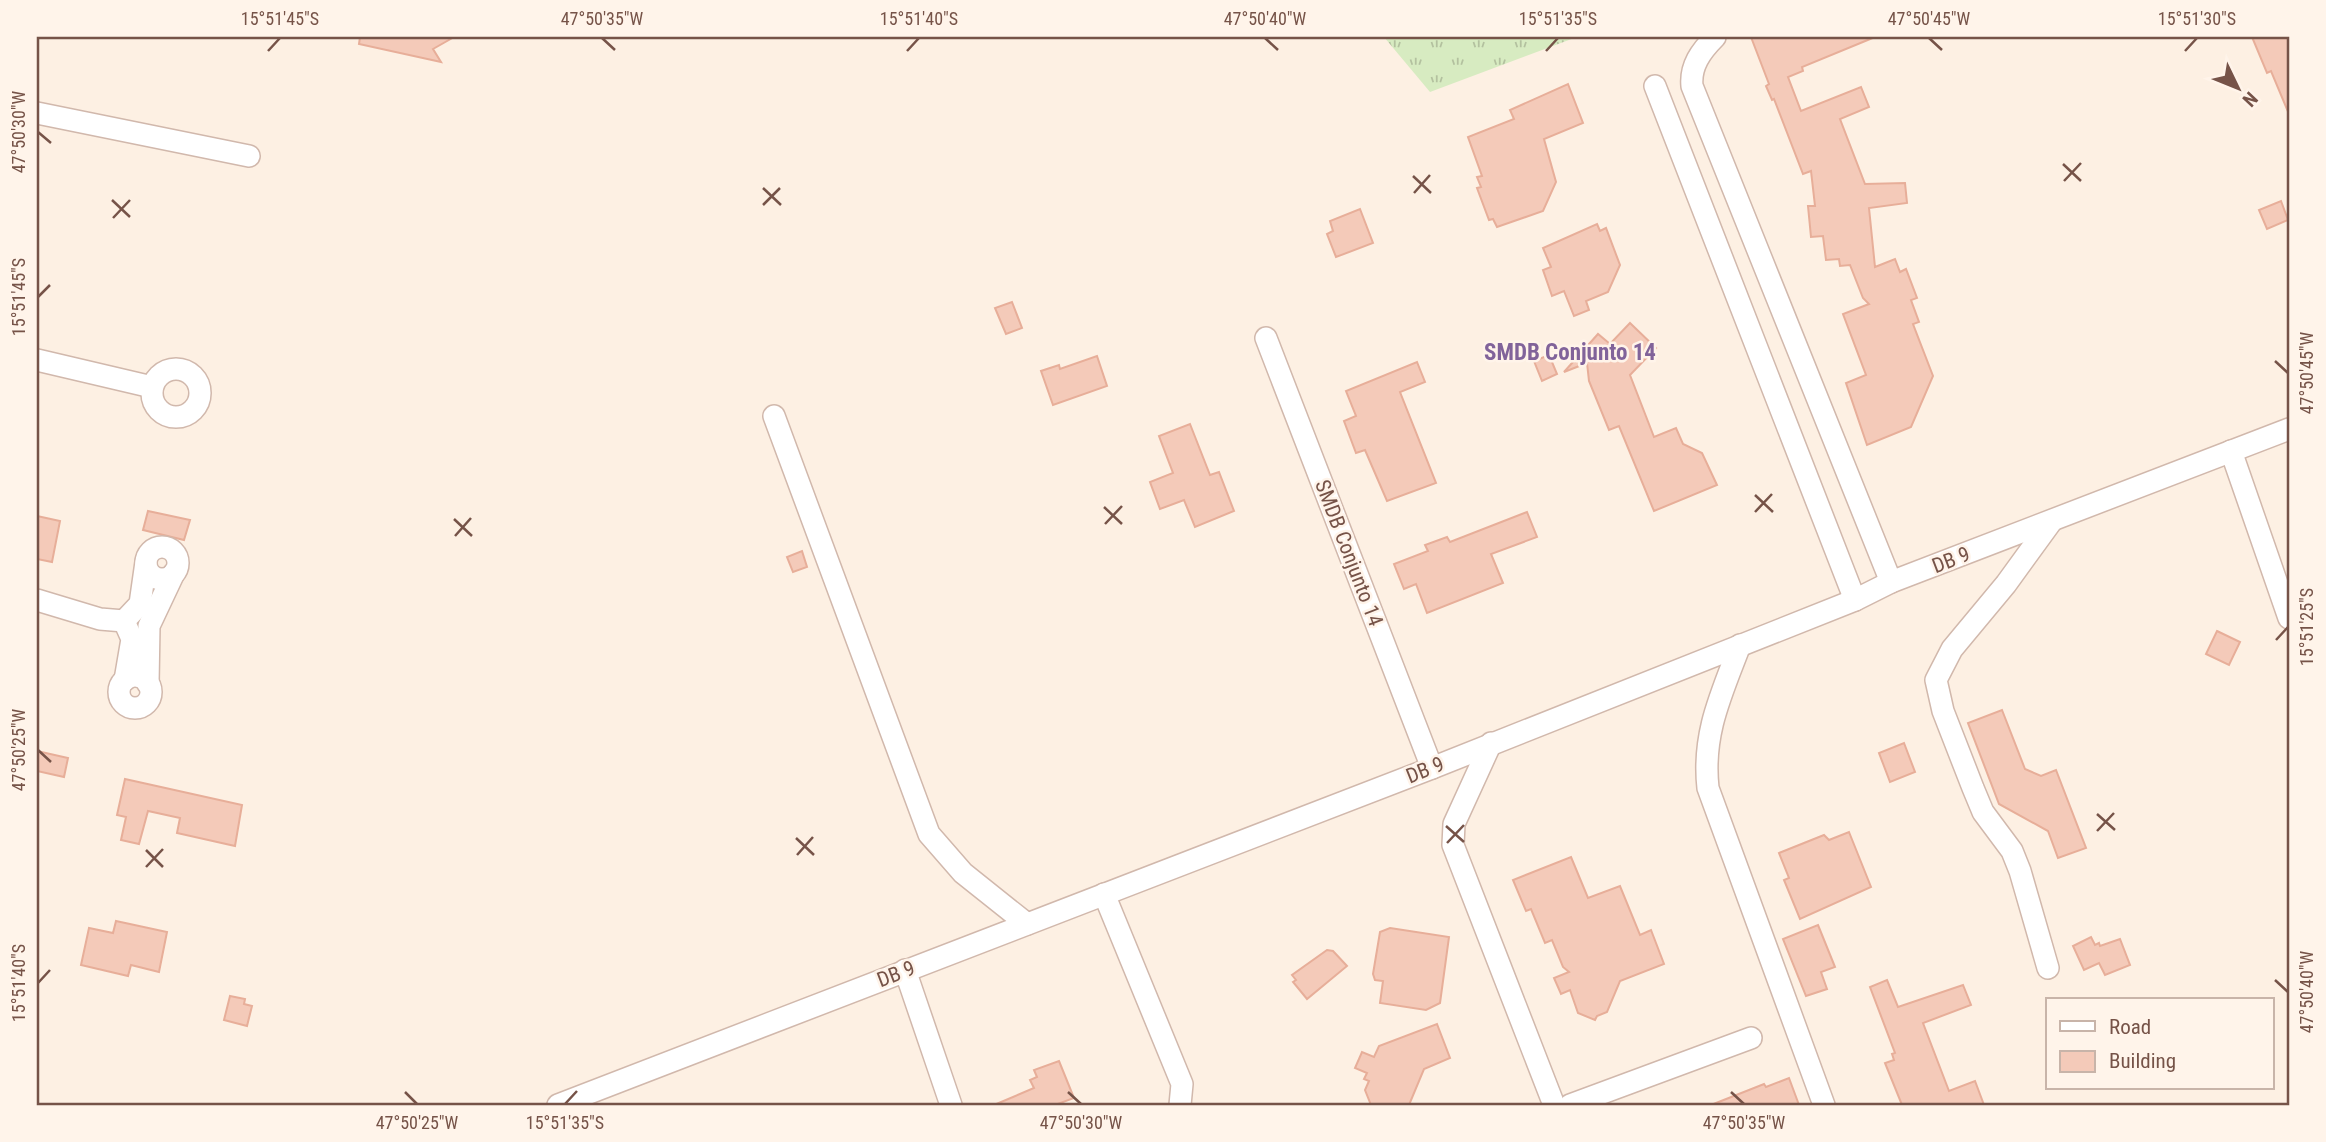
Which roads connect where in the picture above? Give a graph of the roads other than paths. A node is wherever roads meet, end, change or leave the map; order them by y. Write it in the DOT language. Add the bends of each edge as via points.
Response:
graph roads {
  1 [pos="1715,37"];
  2 [pos="1655,86"];
  3 [pos="37,113"];
  4 [pos="249,156"];
  5 [pos="1266,338"];
  6 [pos="37,360"];
  7 [pos="152,387"];
  8 [pos="775,415"];
  9 [pos="2289,429"];
  10 [pos="2231,451"];
  11 [pos="2051,522"];
  12 [pos="1891,582"];
  13 [pos="37,600"];
  14 [pos="1855,600"];
  15 [pos="2289,618"];
  16 [pos="124,621"];
  17 [pos="1740,645"];
  18 [pos="125,680"];
  19 [pos="148,684"];
  20 [pos="1492,743"];
  21 [pos="1432,768"];
  22 [pos="1104,894"];
  23 [pos="1027,924"];
  24 [pos="2048,968"];
  25 [pos="905,970"];
  26 [pos="1751,1038"];
  27 [pos="558,1105"];
  28 [pos="951,1105"];
  29 [pos="1180,1105"];
  30 [pos="1554,1105"];
  31 [pos="1570,1105"];
  32 [pos="1824,1105"];
  1 -- 12 [label="street" via="1697,59 1692,86"];
  2 -- 14 [label="street"];
  3 -- 4 [label="street"];
  5 -- 21 [label="street, SMDB Conjunto 14"];
  6 -- 7 [label="street"];
  8 -- 23 [label="street" via="929,834 963,873"];
  9 -- 10 [label="street, DB 9"];
  10 -- 11 [label="street, DB 9"];
  10 -- 15 [label="street"];
  11 -- 12 [label="street, DB 9"];
  11 -- 24 [label="street" via="1952,649 1936,680 1943,711 1983,812 2012,851 2020,871"];
  12 -- 14 [label="street, DB 9"];
  13 -- 16 [label="street" via="88,616"];
  14 -- 17 [label="street, DB 9"];
  16 -- 18 [label="street" via="132,639"];
  16 -- 19 [label="street" via="140,604 146,562 154,577 165,579 174,573 149,626"];
  17 -- 20 [label="street, DB 9"];
  17 -- 32 [label="street" via="1712,719 1705,759 1708,788"];
  18 -- 19 [label="street" via="135,677"];
  18 -- 19 [label="street" via="119,695 124,705 132,708 147,703"];
  20 -- 21 [label="street, DB 9"];
  20 -- 30 [label="street" via="1454,824 1453,845"];
  21 -- 22 [label="street, DB 9"];
  22 -- 23 [label="street, DB 9"];
  22 -- 29 [label="street" via="1182,1084"];
  23 -- 25 [label="street, DB 9"];
  25 -- 27 [label="street, DB 9"];
  25 -- 28 [label="street"];
  26 -- 31 [label="street"];
}
